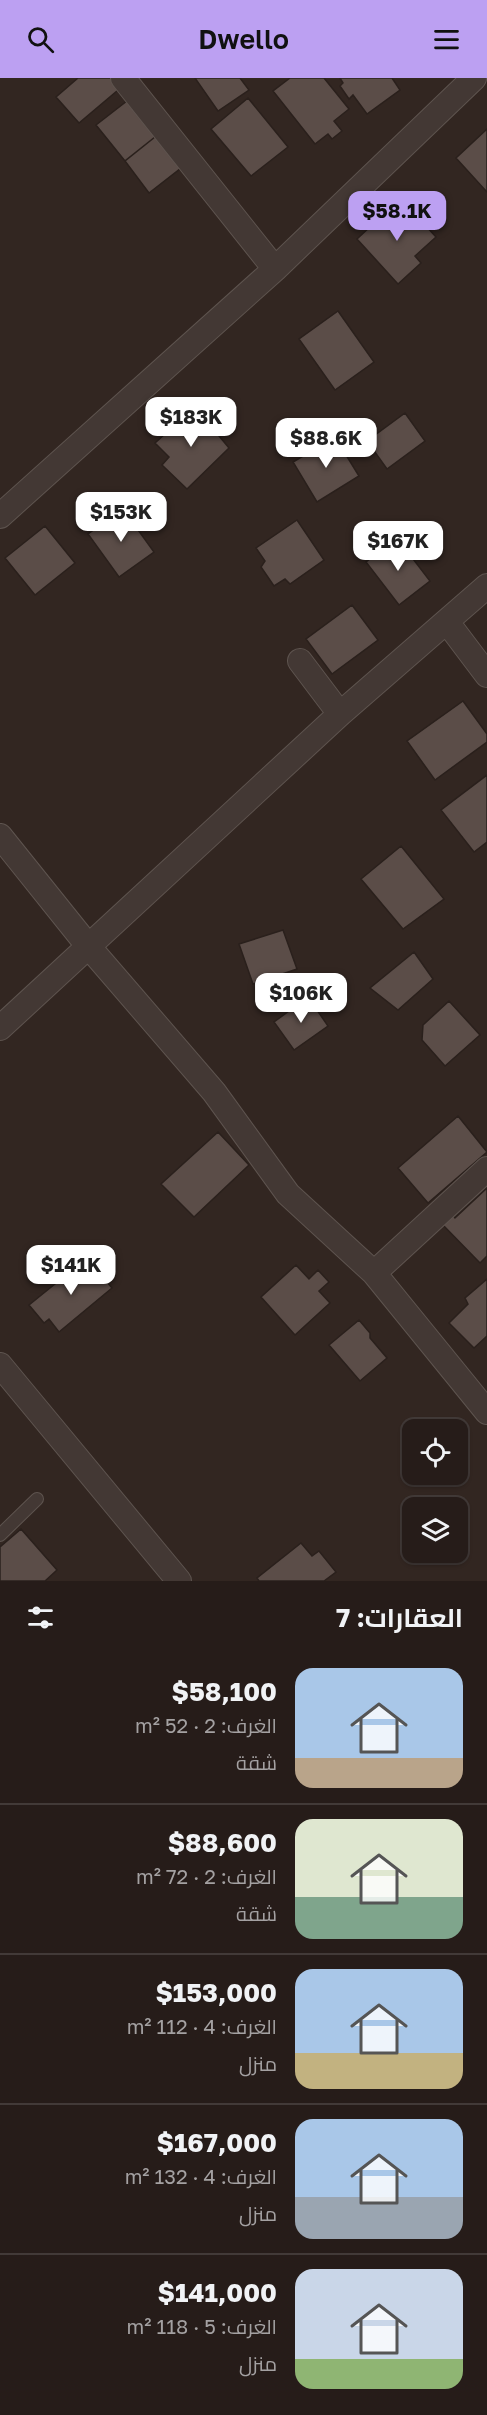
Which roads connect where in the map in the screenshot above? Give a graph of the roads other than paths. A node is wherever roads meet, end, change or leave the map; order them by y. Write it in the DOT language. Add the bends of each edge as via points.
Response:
graph roads {
  1 [pos="123,78"];
  2 [pos="474,78"];
  3 [pos="275,269"];
  4 [pos="0,516"];
  5 [pos="487,586"];
  6 [pos="447,622"];
  7 [pos="300,661"];
  8 [pos="487,675"];
  9 [pos="340,714"];
  10 [pos="0,836"];
  11 [pos="89,947"];
  12 [pos="0,1028"];
  13 [pos="487,1169"];
  14 [pos="374,1273"];
  15 [pos="0,1365"];
  16 [pos="487,1412"];
  17 [pos="37,1499"];
  18 [pos="0,1535"];
  19 [pos="179,1581"];
  1 -- 3 [label="street"];
  2 -- 3 [label="street"];
  3 -- 4 [label="street"];
  5 -- 6 [label="street"];
  6 -- 8 [label="street"];
  6 -- 9 [label="street"];
  7 -- 9 [label="street"];
  9 -- 11 [label="street"];
  10 -- 11 [label="street"];
  11 -- 12 [label="street"];
  11 -- 14 [label="street" via="214,1092 288,1194"];
  13 -- 14 [label="street"];
  14 -- 16 [label="street"];
  15 -- 19 [label="street"];
  17 -- 18 [label="lane"];
}
